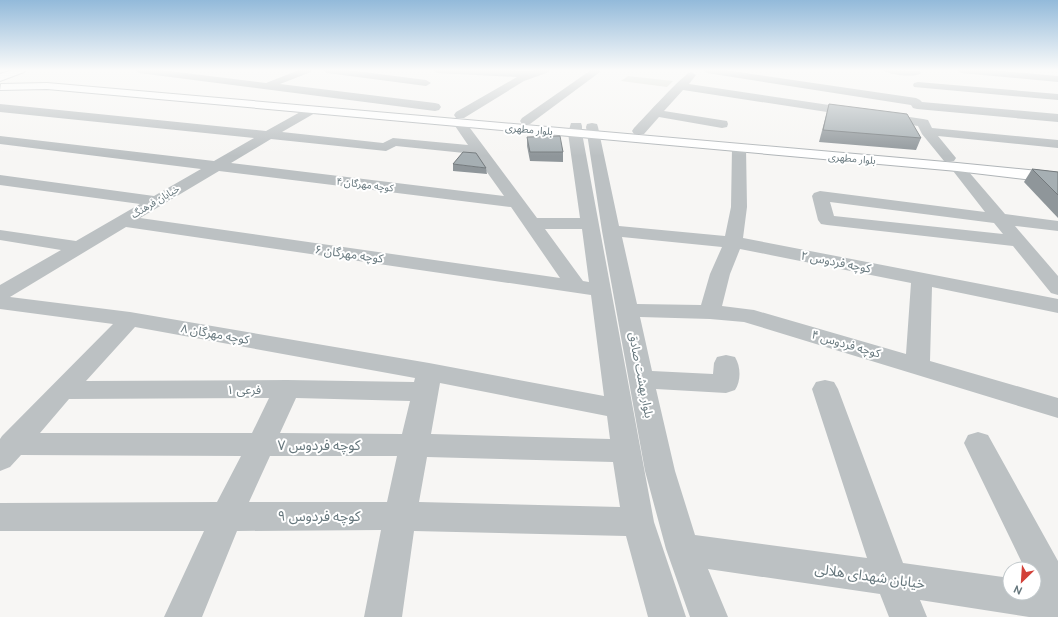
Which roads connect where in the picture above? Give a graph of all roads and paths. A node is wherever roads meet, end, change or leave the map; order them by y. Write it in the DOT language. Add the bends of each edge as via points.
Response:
graph roads {
  1 [pos="214,99"];
  2 [pos="280,99"];
  3 [pos="357,99"];
  4 [pos="432,99"];
  5 [pos="490,99"];
  6 [pos="557,99"];
  7 [pos="668,99"];
  8 [pos="691,99"];
  9 [pos="756,99"];
  10 [pos="918,99"];
  11 [pos="967,99"];
  12 [pos="736,105"];
  13 [pos="0,108"];
  14 [pos="311,110"];
  15 [pos="436,110"];
  16 [pos="655,113"];
  17 [pos="1058,118"];
  18 [pos="459,119"];
  19 [pos="526,121"];
  20 [pos="722,124"];
  21 [pos="925,127"];
  22 [pos="584,130"];
  23 [pos="639,131"];
  24 [pos="268,135"];
  25 [pos="0,140"];
  26 [pos="1058,144"];
  27 [pos="739,148"];
  28 [pos="478,150"];
  29 [pos="953,163"];
  30 [pos="214,166"];
  31 [pos="1058,170"];
  32 [pos="1058,178"];
  33 [pos="0,180"];
  34 [pos="156,201"];
  35 [pos="515,202"];
  36 [pos="997,217"];
  37 [pos="123,221"];
  38 [pos="532,223"];
  39 [pos="1058,226"];
  40 [pos="601,228"];
  41 [pos="0,235"];
  42 [pos="1017,241"];
  43 [pos="733,242"];
  44 [pos="79,247"];
  45 [pos="922,278"];
  46 [pos="576,286"];
  47 [pos="1058,289"];
  48 [pos="600,290"];
  49 [pos="0,294"];
  50 [pos="0,302"];
  51 [pos="1058,306"];
  52 [pos="628,310"];
  53 [pos="710,312"];
  54 [pos="130,319"];
  55 [pos="726,363"];
  56 [pos="918,365"];
  57 [pos="642,379"];
  58 [pos="427,382"];
  59 [pos="286,389"];
  60 [pos="825,389"];
  61 [pos="62,390"];
  62 [pos="1058,408"];
  63 [pos="620,409"];
  64 [pos="978,443"];
  65 [pos="261,445"];
  66 [pos="415,445"];
  67 [pos="626,451"];
  68 [pos="6,452"];
  69 [pos="227,516"];
  70 [pos="400,516"];
  71 [pos="0,517"];
  72 [pos="638,522"];
  73 [pos="683,549"];
  74 [pos="891,579"];
  75 [pos="1058,597"];
  76 [pos="1058,603"];
  77 [pos="183,617"];
  78 [pos="383,617"];
  79 [pos="667,617"];
  80 [pos="709,617"];
  81 [pos="908,617"];
  1 -- 14 [label="main road, بلوار مطهری"];
  2 -- 15 [label="main road, بلوار مطهری"];
  3 -- 15 [label="street"];
  4 -- 15 [label="street"];
  5 -- 18 [label="street"];
  6 -- 19 [label="street"];
  7 -- 16 [label="street"];
  8 -- 12 [label="street"];
  9 -- 21 [label="street"];
  10 -- 21 [label="street"];
  11 -- 17 [label="street"];
  13 -- 24 [label="street"];
  14 -- 18 [label="main road, بلوار مطهری"];
  14 -- 24 [label="street, خیابان فرهنگ"];
  15 -- 18 [label="main road, بلوار مطهری"];
  16 -- 20 [label="street"];
  16 -- 23 [label="street"];
  18 -- 19 [label="main road, بلوار مطهری"];
  18 -- 22 [label="main road, بلوار مطهری"];
  18 -- 28 [label="street"];
  19 -- 22 [label="main road, بلوار مطهری"];
  21 -- 26 [label="street"];
  21 -- 29 [label="street"];
  22 -- 23 [label="main road, بلوار مطهری"];
  22 -- 27 [label="main road, بلوار مطهری"];
  22 -- 40 [label="street, بلوار بهشت صادق"];
  23 -- 29 [label="main road, بلوار مطهری"];
  24 -- 28 [label="street" via="386,147 393,142"];
  24 -- 30 [label="street, خیابان فرهنگ"];
  25 -- 30 [label="street, کوچه مهرگان ۴"];
  27 -- 29 [label="main road, بلوار مطهری"];
  27 -- 43 [label="street" via="739,207"];
  28 -- 35 [label="street"];
  29 -- 31 [label="main road, بلوار مطهری"];
  29 -- 32 [label="main road, بلوار مطهری"];
  29 -- 36 [label="street"];
  30 -- 34 [label="street, خیابان فرهنگ"];
  30 -- 35 [label="street, کوچه مهرگان ۴"];
  33 -- 34 [label="street"];
  34 -- 37 [label="street, خیابان فرهنگ"];
  35 -- 38 [label="street"];
  36 -- 39 [label="street"];
  36 -- 42 [label="street"];
  36 -- 42 [label="street" via="820,196 827,220"];
  37 -- 44 [label="street, خیابان فرهنگ"];
  37 -- 46 [label="street, کوچه مهرگان ۶"];
  38 -- 40 [label="street, کوچه فردوس ۲"];
  38 -- 46 [label="street"];
  40 -- 43 [label="street, کوچه فردوس ۲"];
  40 -- 48 [label="street, بلوار بهشت صادق"];
  40 -- 52 [label="street, بلوار بهشت صادق"];
  41 -- 44 [label="street"];
  42 -- 47 [label="street"];
  43 -- 45 [label="street, کوچه فردوس ۲"];
  43 -- 53 [label="street" via="720,274"];
  44 -- 49 [label="street, خیابان فرهنگ"];
  45 -- 51 [label="street, کوچه فردوس ۲"];
  45 -- 56 [label="street"];
  46 -- 48 [label="street, کوچه مهرگان ۶"];
  48 -- 63 [label="street, بلوار بهشت صادق"];
  50 -- 54 [label="street, کوچه مهرگان ۸"];
  52 -- 53 [label="street, کوچه فردوس ۴"];
  52 -- 57 [label="street, بلوار بهشت صادق"];
  53 -- 56 [label="street, کوچه فردوس ۴" via="746,315"];
  54 -- 58 [label="street, کوچه مهرگان ۸"];
  54 -- 61 [label="street"];
  55 -- 57 [label="street" via="726,384"];
  56 -- 62 [label="street, کوچه فردوس ۴"];
  57 -- 73 [label="street, بلوار بهشت صادق" via="660,471"];
  58 -- 59 [label="street, فرعی ۱"];
  58 -- 63 [label="street"];
  58 -- 66 [label="street"];
  59 -- 61 [label="street, فرعی ۱"];
  59 -- 65 [label="street"];
  60 -- 74 [label="street"];
  61 -- 68 [label="street"];
  63 -- 67 [label="street, بلوار بهشت صادق"];
  64 -- 75 [label="street"];
  65 -- 66 [label="street, کوچه فردوس ۷"];
  65 -- 68 [label="street, کوچه فردوس ۷"];
  65 -- 69 [label="street"];
  66 -- 67 [label="street, کوچه فردوس ۷"];
  66 -- 70 [label="street"];
  67 -- 72 [label="street, بلوار بهشت صادق"];
  69 -- 70 [label="street, کوچه فردوس ۹"];
  69 -- 71 [label="street, کوچه فردوس ۹"];
  69 -- 77 [label="street"];
  70 -- 72 [label="street, کوچه فردوس ۹"];
  70 -- 78 [label="street"];
  72 -- 79 [label="street, بلوار بهشت صادق"];
  73 -- 74 [label="street, خیابان شهدای هلالی"];
  73 -- 80 [label="street, بلوار بهشت صادق"];
  74 -- 76 [label="street, خیابان شهدای هلالی"];
  74 -- 81 [label="street"];
}
